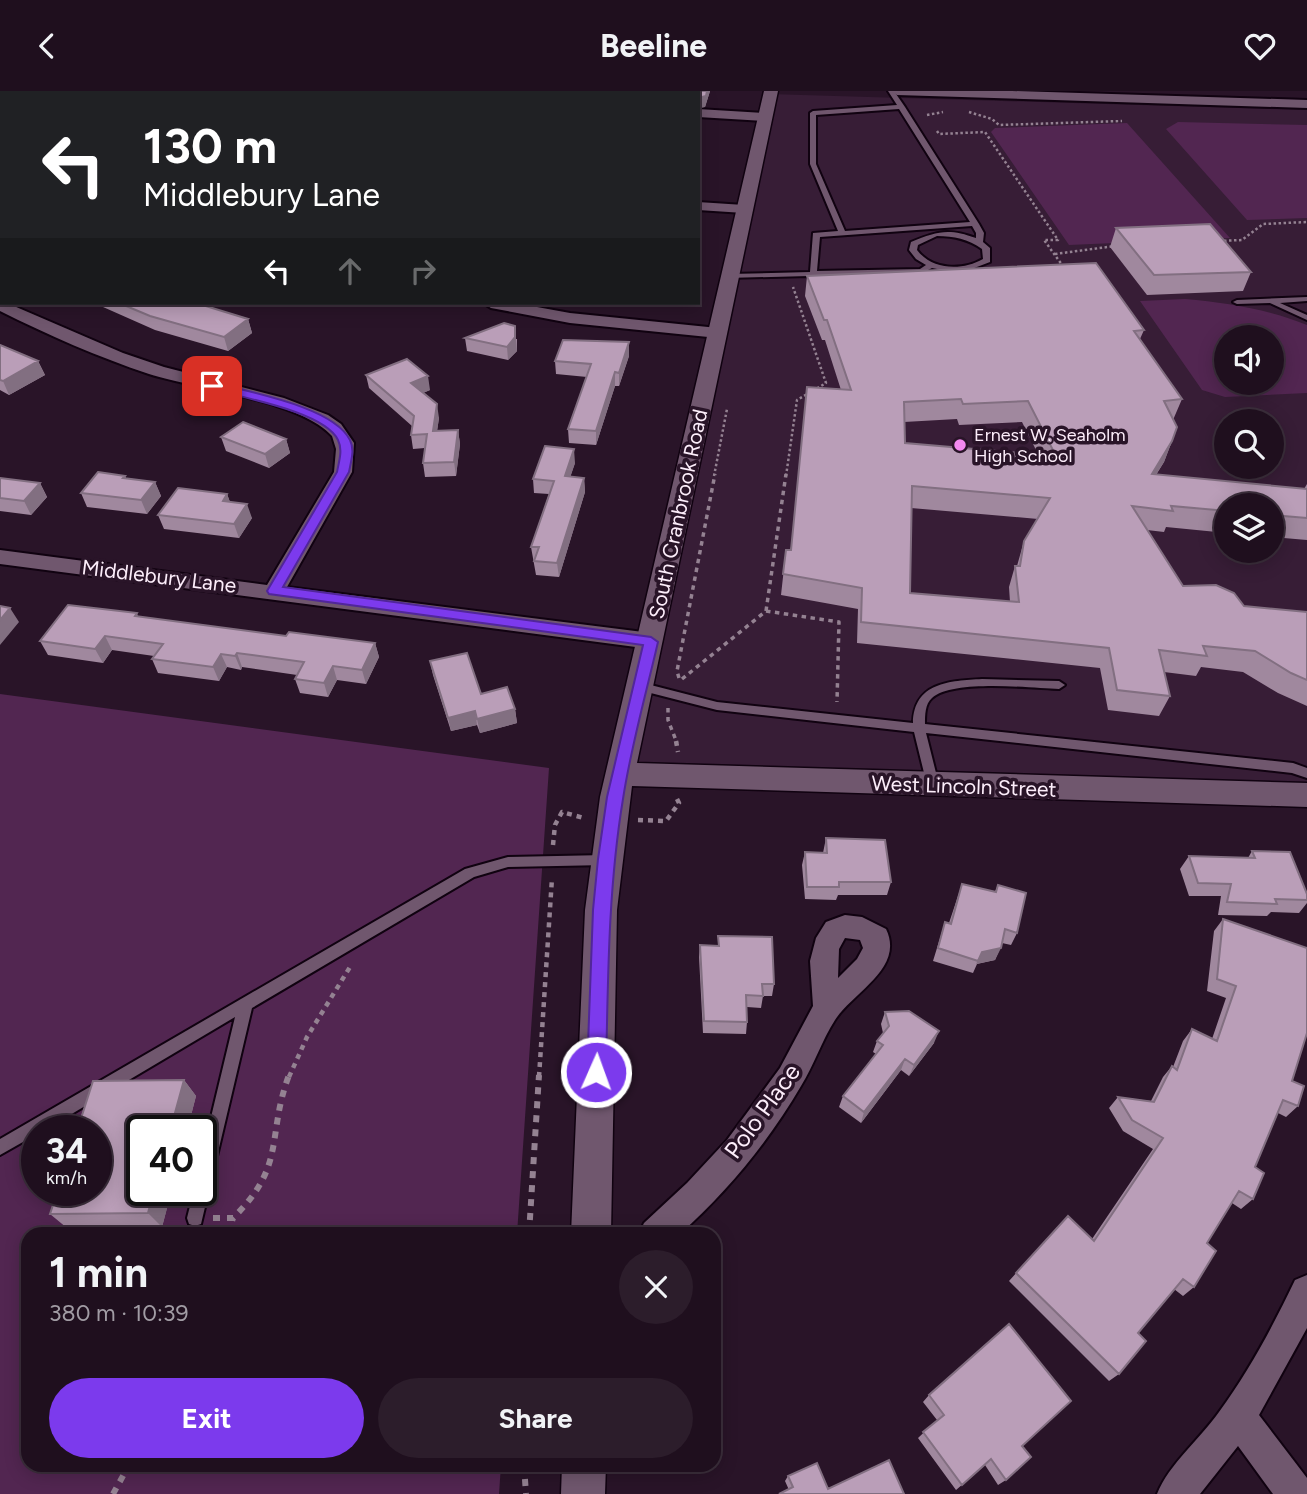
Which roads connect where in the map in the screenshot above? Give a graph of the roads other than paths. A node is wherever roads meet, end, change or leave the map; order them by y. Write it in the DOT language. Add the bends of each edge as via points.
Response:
graph roads {
  1 [pos="771,91"];
  2 [pos="891,91"];
  3 [pos="897,91"];
  4 [pos="1022,93"];
  5 [pos="1249,97"];
  6 [pos="1307,104"];
  7 [pos="901,107"];
  8 [pos="700,113"];
  9 [pos="765,117"];
  10 [pos="700,206"];
  11 [pos="744,209"];
  12 [pos="975,225"];
  13 [pos="842,233"];
  14 [pos="979,242"];
  15 [pos="932,265"];
  16 [pos="729,276"];
  17 [pos="813,276"];
  18 [pos="1307,299"];
  19 [pos="1269,300"];
  20 [pos="1237,302"];
  21 [pos="0,305"];
  22 [pos="502,305"];
  23 [pos="1307,318"];
  24 [pos="718,333"];
  25 [pos="0,557"];
  26 [pos="274,591"];
  27 [pos="651,642"];
  28 [pos="1059,685"];
  29 [pos="639,686"];
  30 [pos="921,728"];
  31 [pos="1307,773"];
  32 [pos="620,774"];
  33 [pos="933,785"];
  34 [pos="1307,795"];
  35 [pos="606,859"];
  36 [pos="246,1002"];
  37 [pos="827,1008"];
  38 [pos="0,1147"];
  39 [pos="195,1218"];
  40 [pos="591,1227"];
  41 [pos="661,1227"];
  42 [pos="1307,1292"];
  43 [pos="1238,1416"];
  44 [pos="584,1472"];
  45 [pos="583,1494"];
  46 [pos="1175,1494"];
  47 [pos="1296,1494"];
  1 -- 9 [label="street, South Cranbrook Road"];
  2 -- 7 [label="lane"];
  3 -- 4 [label="street"];
  4 -- 5 [label="street"];
  5 -- 6 [label="street"];
  7 -- 12 [label="lane"];
  7 -- 13 [label="lane" via="813,113 813,164"];
  8 -- 9 [label="street"];
  9 -- 11 [label="street, South Cranbrook Road"];
  10 -- 11 [label="street"];
  11 -- 16 [label="street, South Cranbrook Road"];
  12 -- 13 [label="lane"];
  12 -- 14 [label="lane"];
  13 -- 17 [label="lane" via="816,235"];
  14 -- 15 [label="lane" via="989,254 980,265 958,269"];
  14 -- 15 [label="lane" via="948,234 919,240 913,250"];
  15 -- 17 [label="lane" via="922,271"];
  16 -- 17 [label="lane"];
  16 -- 24 [label="street, South Cranbrook Road"];
  18 -- 19 [label="lane"];
  19 -- 20 [label="lane"];
  19 -- 23 [label="lane"];
  21 -- 26 [label="street" via="97,351 283,404 335,428 347,453 343,472"];
  22 -- 24 [label="street" via="570,318"];
  24 -- 27 [label="street, South Cranbrook Road"];
  25 -- 26 [label="street, Middlebury Lane"];
  26 -- 27 [label="street, Middlebury Lane"];
  27 -- 29 [label="street, South Cranbrook Road"];
  28 -- 30 [label="lane" via="943,686 927,694 921,704"];
  29 -- 30 [label="lane" via="717,706"];
  29 -- 32 [label="street, South Cranbrook Road"];
  30 -- 31 [label="lane"];
  30 -- 33 [label="lane"];
  32 -- 33 [label="street, West Lincoln Street"];
  32 -- 35 [label="street, South Cranbrook Road"];
  33 -- 34 [label="street, West Lincoln Street"];
  35 -- 36 [label="lane" via="508,862 470,873"];
  35 -- 40 [label="street, South Cranbrook Road"];
  36 -- 38 [label="lane"];
  36 -- 39 [label="lane"];
  37 -- 41 [label="street, Polo Place" via="805,1053 754,1131"];
  42 -- 43 [label="street" via="1274,1360"];
  43 -- 46 [label="street"];
  43 -- 47 [label="street"];
  44 -- 45 [label="street"];
}
